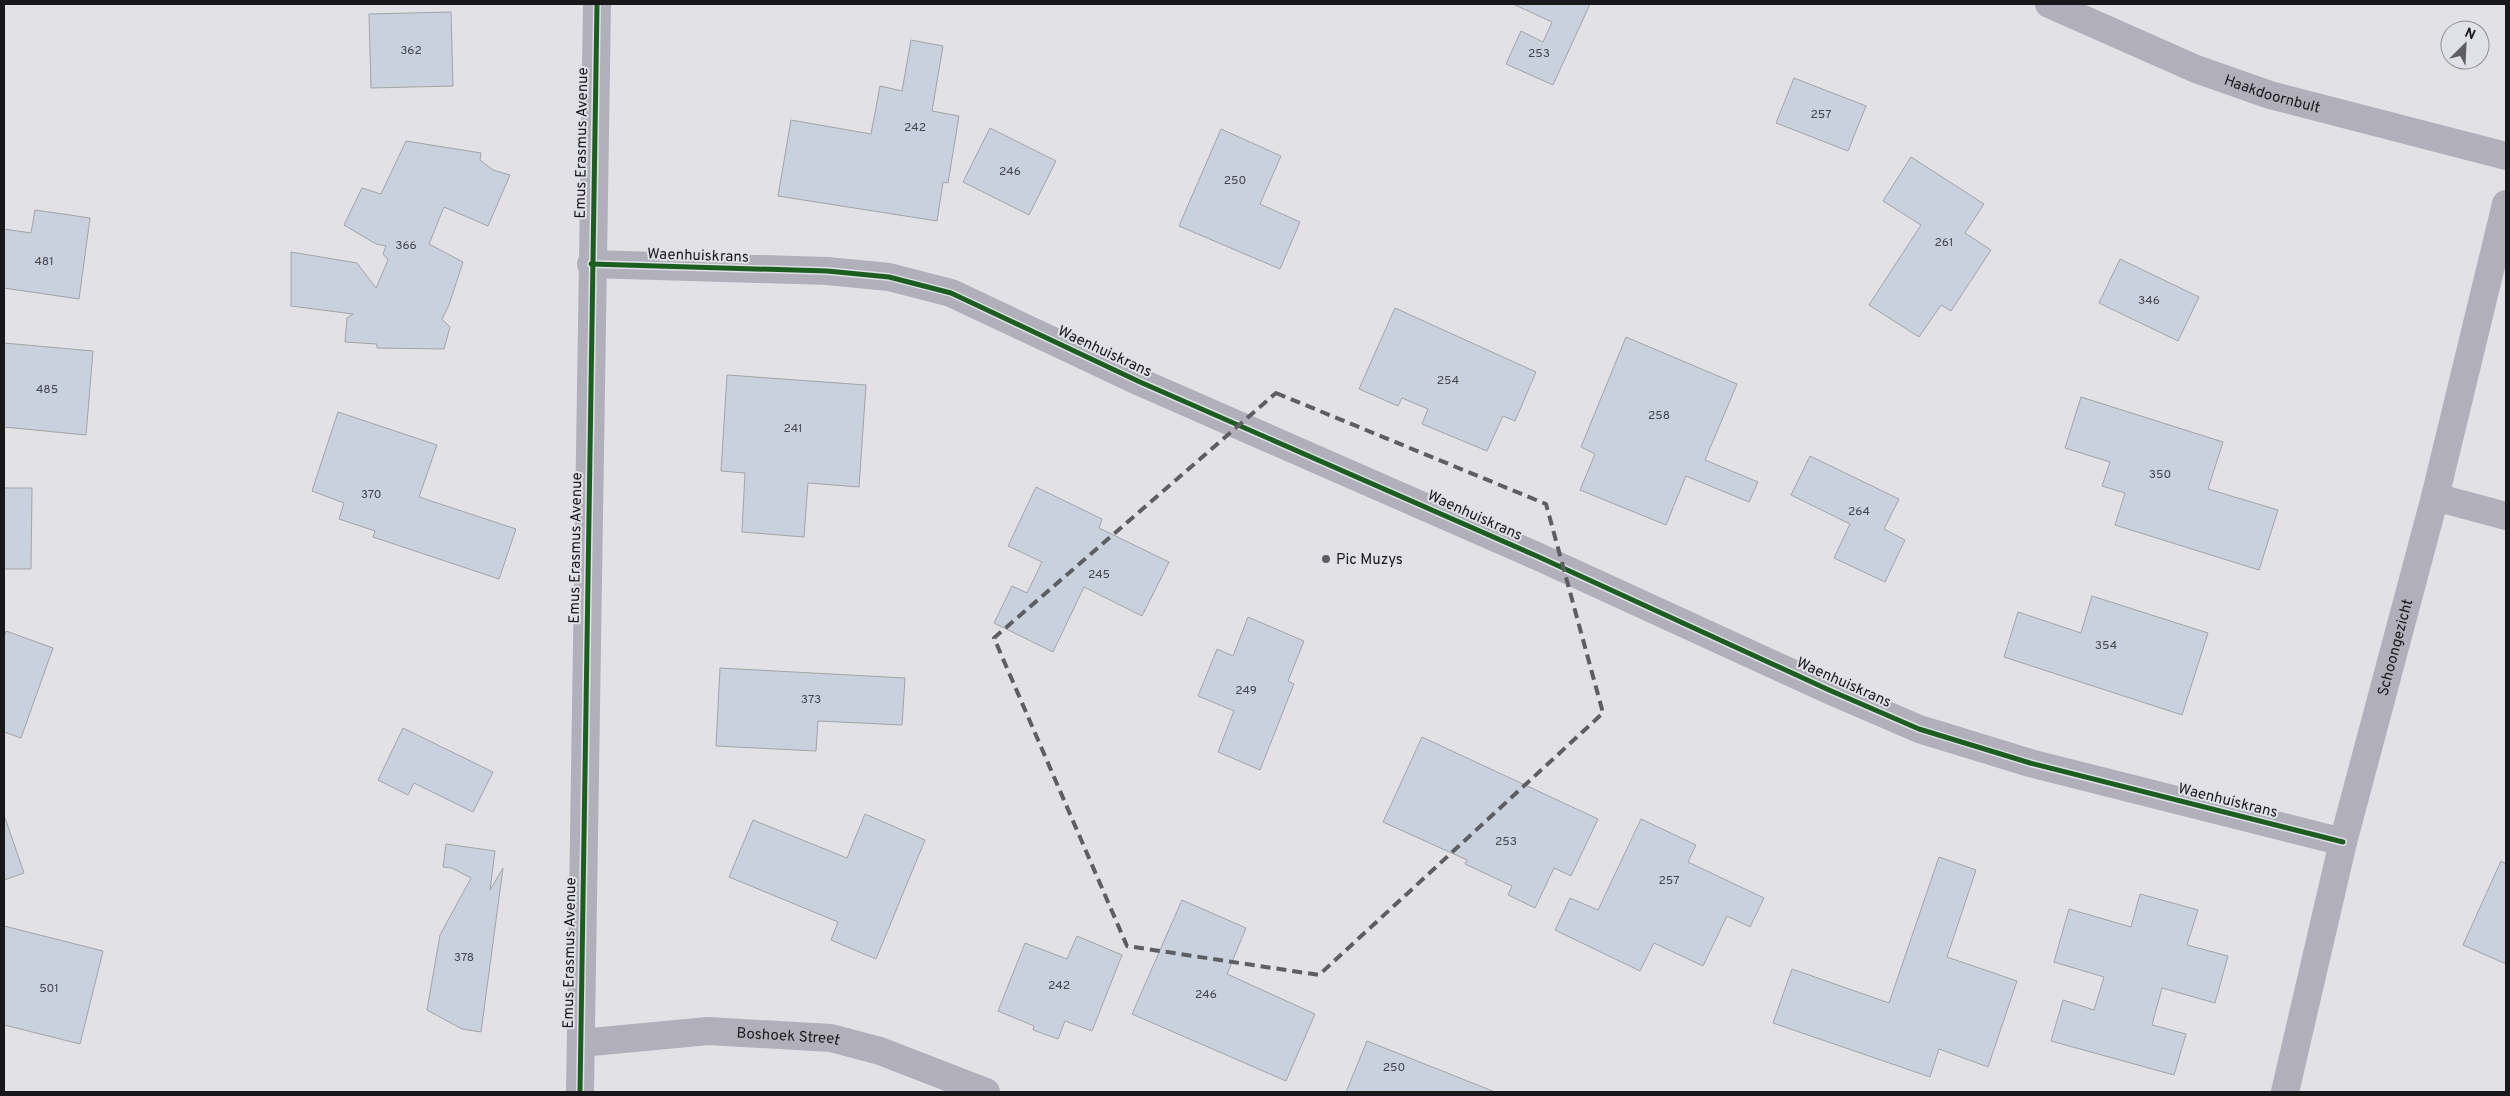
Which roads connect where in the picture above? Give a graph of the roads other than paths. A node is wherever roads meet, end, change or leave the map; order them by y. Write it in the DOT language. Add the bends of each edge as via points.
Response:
graph roads {
  1 [pos="597,4"];
  2 [pos="2049,4"];
  3 [pos="2506,156"];
  4 [pos="2506,204"];
  5 [pos="591,264"];
  6 [pos="2435,497"];
  7 [pos="2506,516"];
  8 [pos="2343,842"];
  9 [pos="581,1043"];
  10 [pos="580,1092"];
  11 [pos="986,1092"];
  12 [pos="2285,1092"];
  1 -- 5 [label="street, Emus Erasmus Avenue"];
  2 -- 3 [label="street, Haakdoornbult" via="2196,69 2270,95"];
  4 -- 6 [label="street, Schoongezicht"];
  5 -- 8 [label="street, Waenhuiskrans" via="827,271 889,277 950,293 1140,382 1919,729 2030,763"];
  5 -- 9 [label="street, Emus Erasmus Avenue"];
  6 -- 7 [label="street"];
  6 -- 8 [label="street, Schoongezicht"];
  8 -- 12 [label="street, Schoongezicht"];
  9 -- 10 [label="street, Emus Erasmus Avenue"];
  9 -- 11 [label="street, Boshoek Street" via="708,1031 831,1038 880,1051"];
}
